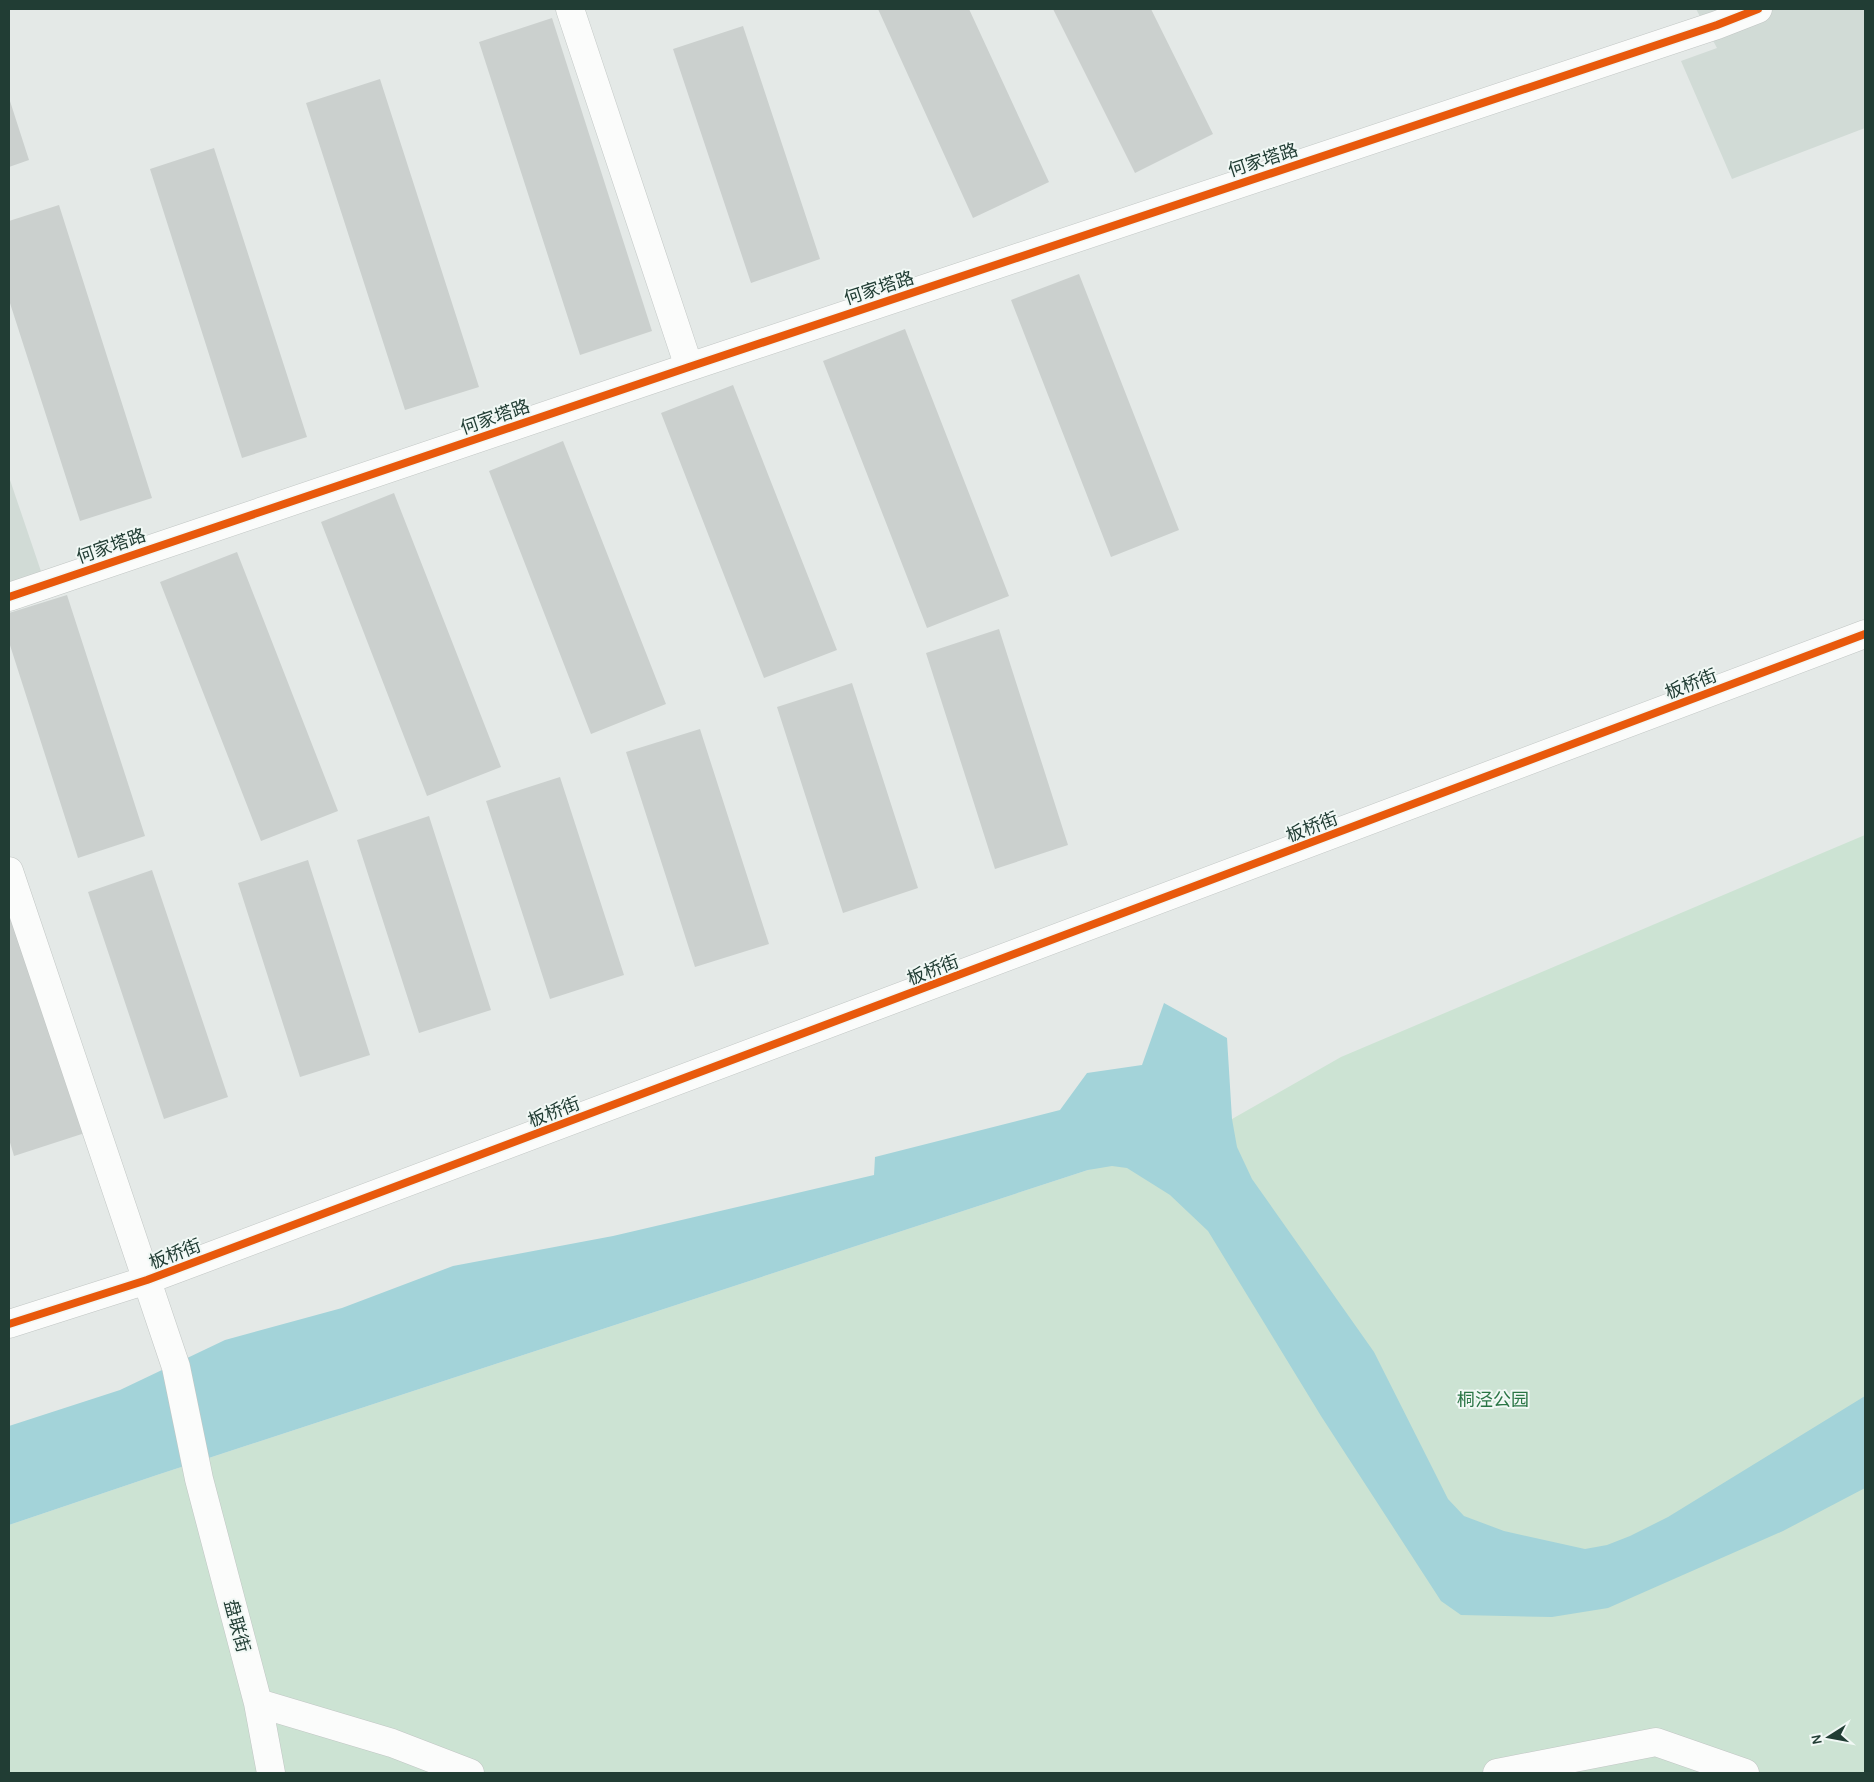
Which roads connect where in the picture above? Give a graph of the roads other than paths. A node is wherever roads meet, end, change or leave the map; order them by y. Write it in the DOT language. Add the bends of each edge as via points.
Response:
graph roads {
  1 [pos="570,9"];
  2 [pos="1758,9"];
  3 [pos="688,367"];
  4 [pos="9,597"];
  5 [pos="1865,634"];
  6 [pos="9,871"];
  7 [pos="147,1280"];
  8 [pos="9,1324"];
  9 [pos="258,1703"];
  10 [pos="271,1773"];
  11 [pos="470,1773"];
  12 [pos="1497,1773"];
  13 [pos="1744,1773"];
  1 -- 3 [label="street"];
  2 -- 3 [label="street, 何家塔路"];
  3 -- 4 [label="street, 何家塔路"];
  5 -- 7 [label="street, 板桥街"];
  6 -- 7 [label="street, 盘联街"];
  7 -- 8 [label="street, 板桥街"];
  7 -- 9 [label="street, 盘联街" via="176,1367 199,1479"];
  9 -- 10 [label="street, 盘联街"];
  9 -- 11 [label="street" via="392,1743"];
  12 -- 13 [label="street" via="1656,1742"];
}
